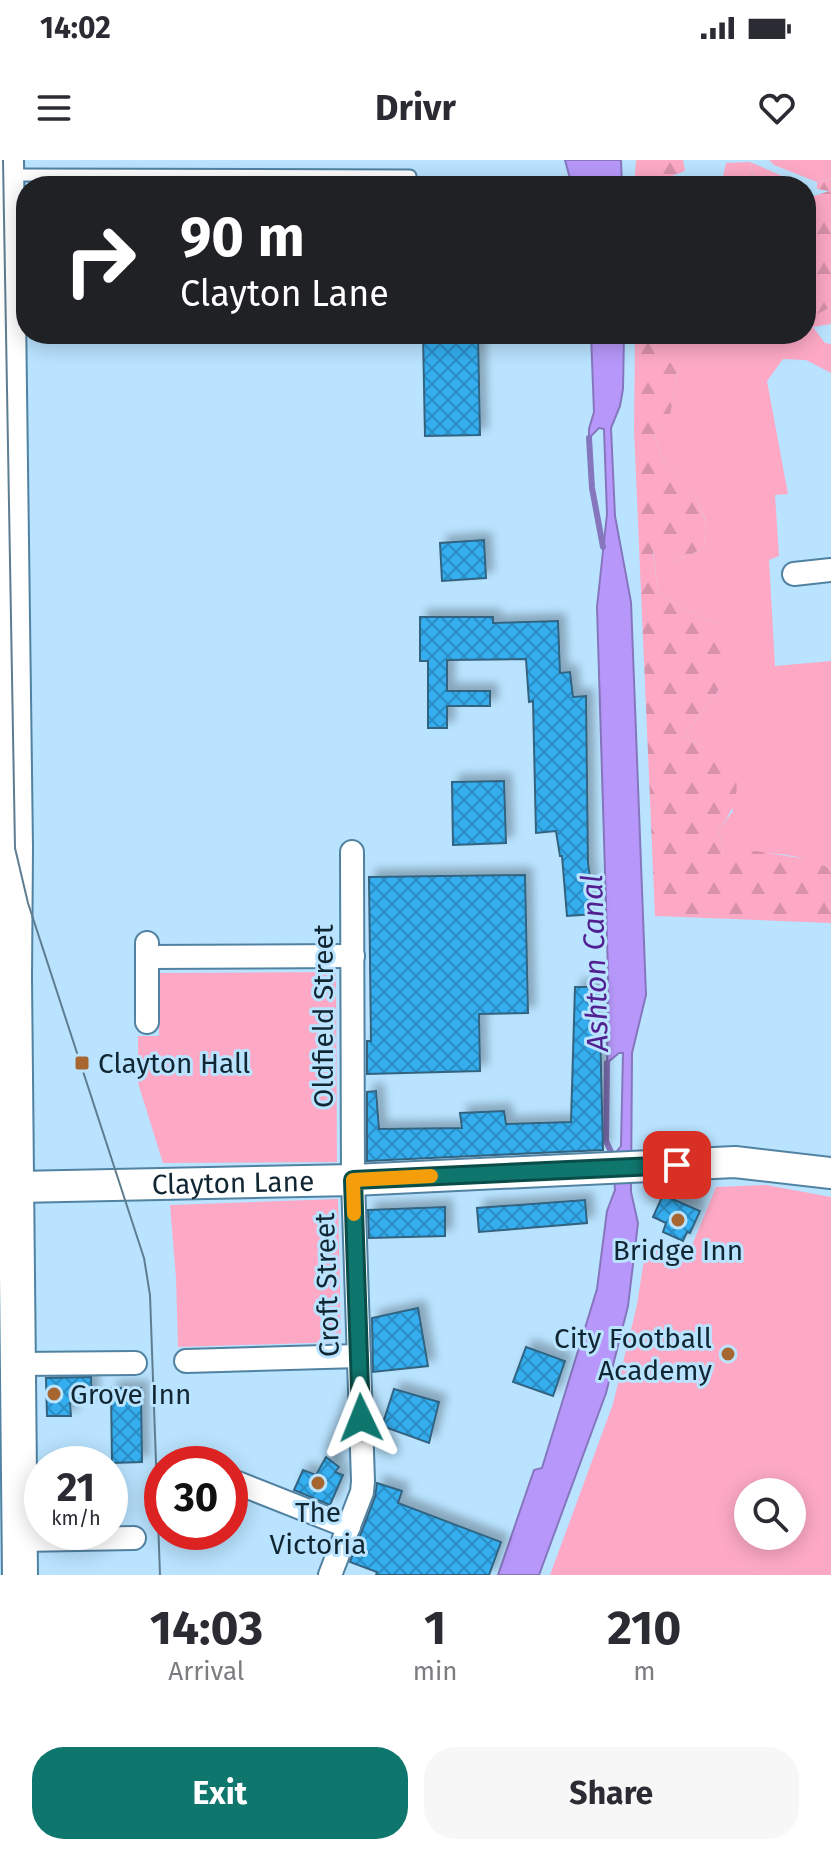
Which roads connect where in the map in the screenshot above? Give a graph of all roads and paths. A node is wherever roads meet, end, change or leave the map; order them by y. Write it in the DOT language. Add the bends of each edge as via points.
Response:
graph roads {
  1 [pos="6,168"];
  2 [pos="410,176"];
  3 [pos="4,273"];
  4 [pos="831,570"];
  5 [pos="6,572"];
  6 [pos="794,574"];
  7 [pos="352,852"];
  8 [pos="353,956"];
  9 [pos="147,1022"];
  10 [pos="831,1173"];
  11 [pos="353,1180"];
  12 [pos="8,1187"];
  13 [pos="359,1356"];
  14 [pos="186,1361"];
  15 [pos="135,1363"];
  16 [pos="17,1364"];
  17 [pos="248,1487"];
  18 [pos="349,1527"];
  19 [pos="134,1538"];
  20 [pos="20,1540"];
  21 [pos="20,1575"];
  22 [pos="330,1575"];
  1 -- 2 [label="lane"];
  1 -- 3 [label="main road"];
  3 -- 5 [label="main road"];
  4 -- 6 [label="street"];
  5 -- 12 [label="main road"];
  7 -- 8 [label="street, Oldfield Street"];
  8 -- 9 [label="street" via="147,950"];
  8 -- 11 [label="street, Oldfield Street"];
  10 -- 11 [label="street, Clayton Lane" via="735,1162"];
  11 -- 12 [label="street, Clayton Lane"];
  11 -- 13 [label="street, Croft Street"];
  12 -- 16 [label="main road"];
  13 -- 14 [label="street"];
  13 -- 18 [label="street, Croft Street" via="363,1481"];
  15 -- 16 [label="street"];
  16 -- 20 [label="main road"];
  17 -- 18 [label="street"];
  18 -- 22 [label="street, Croft Street"];
  19 -- 20 [label="street"];
  20 -- 21 [label="main road"];
}
